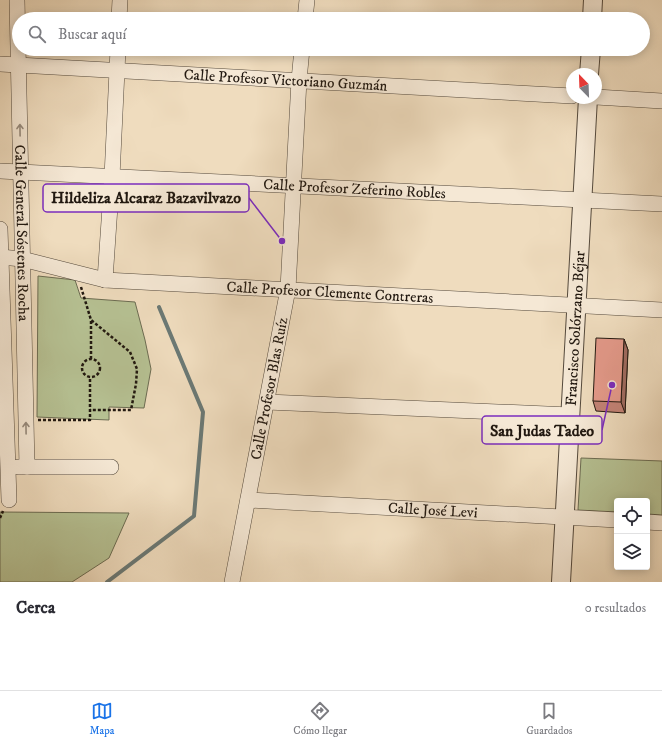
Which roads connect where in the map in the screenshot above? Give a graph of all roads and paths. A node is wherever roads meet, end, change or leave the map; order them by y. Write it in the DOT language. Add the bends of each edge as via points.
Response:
graph roads {
  1 [pos="17,0"];
  2 [pos="120,0"];
  3 [pos="307,0"];
  4 [pos="593,0"];
  5 [pos="17,12"];
  6 [pos="119,12"];
  7 [pos="306,12"];
  8 [pos="592,12"];
  9 [pos="18,56"];
  10 [pos="118,56"];
  11 [pos="301,56"];
  12 [pos="590,56"];
  13 [pos="0,64"];
  14 [pos="18,65"];
  15 [pos="589,68"];
  16 [pos="117,70"];
  17 [pos="299,80"];
  18 [pos="566,96"];
  19 [pos="602,97"];
  20 [pos="662,101"];
  21 [pos="588,104"];
  22 [pos="0,171"];
  23 [pos="20,173"];
  24 [pos="112,177"];
  25 [pos="293,186"];
  26 [pos="582,200"];
  27 [pos="662,204"];
  28 [pos="0,228"];
  29 [pos="0,256"];
  30 [pos="22,259"];
  31 [pos="105,280"];
  32 [pos="80,285"];
  33 [pos="288,290"];
  34 [pos="577,306"];
  35 [pos="662,310"];
  36 [pos="91,320"];
  37 [pos="2,340"];
  38 [pos="24,340"];
  39 [pos="91,358"];
  40 [pos="90,378"];
  41 [pos="266,402"];
  42 [pos="90,410"];
  43 [pos="570,415"];
  44 [pos="26,420"];
  45 [pos="4,467"];
  46 [pos="27,467"];
  47 [pos="110,467"];
  48 [pos="9,500"];
  49 [pos="248,500"];
  50 [pos="565,517"];
  51 [pos="614,520"];
  52 [pos="650,522"];
  53 [pos="662,522"];
  54 [pos="232,582"];
  55 [pos="561,582"];
  1 -- 5 [label="street, Calle General Sóstenes Rocha"];
  2 -- 6 [label="street"];
  3 -- 7 [label="street"];
  4 -- 8 [label="street"];
  9 -- 14 [label="street, Calle General Sóstenes Rocha"];
  10 -- 16 [label="street"];
  11 -- 17 [label="street, Calle Profesor Blas Ruíz"];
  12 -- 15 [label="street"];
  13 -- 14 [label="street, Calle Profesor Victoriano Guzmán"];
  14 -- 16 [label="street, Calle Profesor Victoriano Guzmán"];
  23 -- 14 [label="street, Calle General Sóstenes Rocha, one-way"];
  16 -- 17 [label="street, Calle Profesor Victoriano Guzmán"];
  16 -- 24 [label="street"];
  17 -- 18 [label="street, Calle Profesor Victoriano Guzmán"];
  17 -- 25 [label="street, Calle Profesor Blas Ruíz"];
  19 -- 20 [label="street"];
  21 -- 26 [label="street, Francisco Solórzano Béjar"];
  22 -- 23 [label="street, Calle Profesor Zeferino Robles"];
  23 -- 24 [label="street, Calle Profesor Zeferino Robles"];
  23 -- 30 [label="street, Calle General Sóstenes Rocha"];
  24 -- 25 [label="street, Calle Profesor Zeferino Robles"];
  24 -- 31 [label="street"];
  25 -- 26 [label="street, Calle Profesor Zeferino Robles"];
  25 -- 33 [label="street, Calle Profesor Blas Ruíz"];
  26 -- 27 [label="street, Calle Profesor Zeferino Robles"];
  26 -- 34 [label="street, Francisco Solórzano Béjar"];
  28 -- 29 [label="street, Calle General Sóstenes Rocha"];
  29 -- 30 [label="street, Calle Profesor Clemente Contreras"];
  29 -- 37 [label="street, Calle General Sóstenes Rocha"];
  30 -- 31 [label="street, Calle Profesor Clemente Contreras"];
  30 -- 38 [label="street, Calle General Sóstenes Rocha"];
  31 -- 33 [label="street, Calle Profesor Clemente Contreras"];
  32 -- 36 [label="path"];
  33 -- 34 [label="street, Calle Profesor Clemente Contreras"];
  33 -- 41 [label="street, Calle Profesor Blas Ruíz"];
  34 -- 35 [label="street, Calle Profesor Clemente Contreras"];
  34 -- 43 [label="street, Francisco Solórzano Béjar"];
  36 -- 39 [label="path"];
  36 -- 42 [label="path" via="130,352 137,368 131,410"];
  37 -- 38 [label="street"];
  37 -- 45 [label="street, Calle General Sóstenes Rocha"];
  38 -- 44 [label="street, Calle General Sóstenes Rocha"];
  39 -- 40 [label="path" via="83,363 82,370"];
  39 -- 40 [label="path" via="98,362 100,368 98,374"];
  40 -- 42 [label="path"];
  41 -- 43 [label="street"];
  41 -- 49 [label="street, Calle Profesor Blas Ruíz"];
  42 -- 44 [label="path" via="90,420"];
  43 -- 50 [label="street, Francisco Solórzano Béjar"];
  46 -- 44 [label="street, Calle General Sóstenes Rocha, one-way"];
  45 -- 46 [label="street"];
  45 -- 48 [label="street, Calle General Sóstenes Rocha"];
  46 -- 47 [label="street"];
  49 -- 50 [label="street, Calle José Levi"];
  49 -- 54 [label="street, Calle Profesor Blas Ruíz"];
  50 -- 51 [label="street, Calle José Levi"];
  50 -- 55 [label="street, Francisco Solórzano Béjar"];
  52 -- 53 [label="street"];
}
